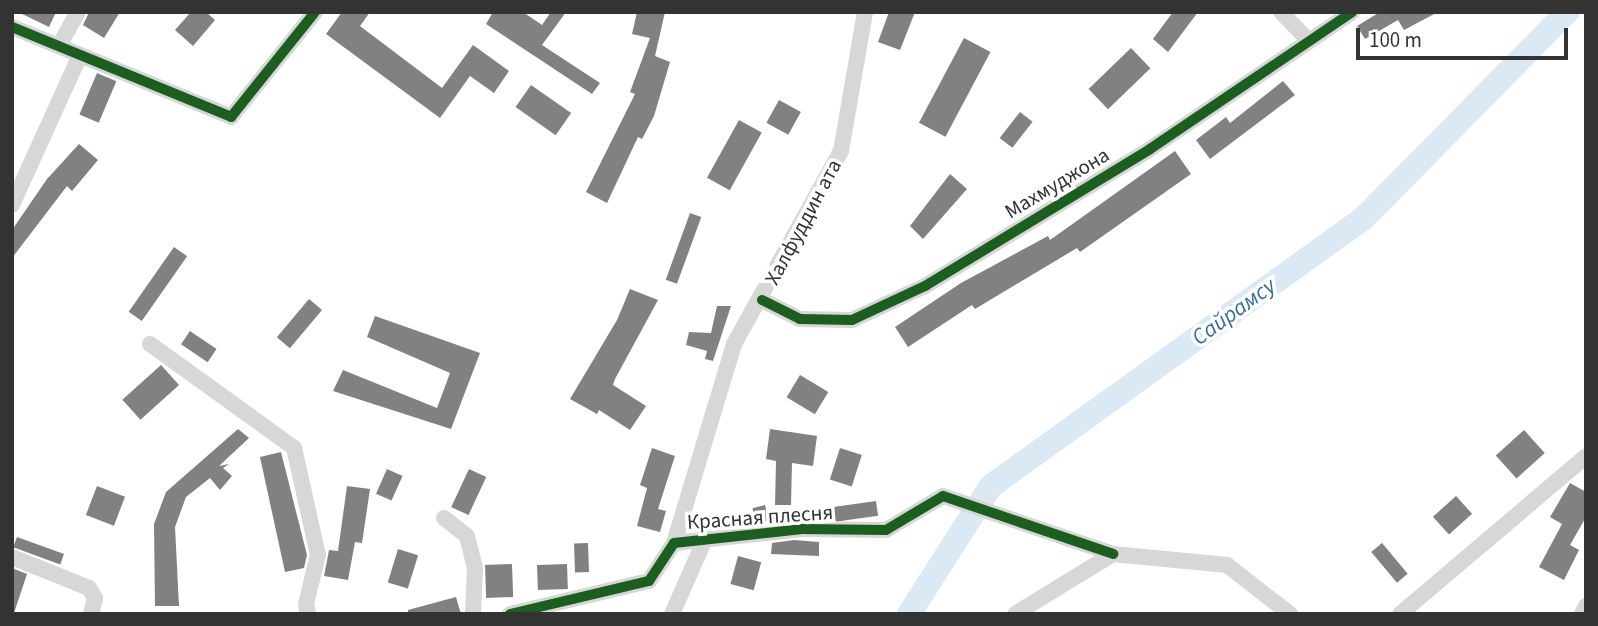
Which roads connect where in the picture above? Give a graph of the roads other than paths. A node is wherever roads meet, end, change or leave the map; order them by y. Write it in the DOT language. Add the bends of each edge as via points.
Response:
graph roads {
  1 [pos="78,12"];
  2 [pos="315,12"];
  3 [pos="865,12"];
  4 [pos="1281,12"];
  5 [pos="1352,12"];
  6 [pos="12,27"];
  7 [pos="1309,41"];
  8 [pos="59,46"];
  9 [pos="80,55"];
  10 [pos="12,205"];
  11 [pos="762,300"];
  12 [pos="150,344"];
  13 [pos="1586,456"];
  14 [pos="444,518"];
  15 [pos="706,537"];
  16 [pos="674,543"];
  17 [pos="1112,554"];
  18 [pos="12,557"];
  19 [pos="1586,606"];
  20 [pos="91,614"];
  21 [pos="308,614"];
  22 [pos="473,614"];
  23 [pos="510,614"];
  24 [pos="672,614"];
  25 [pos="1016,614"];
  26 [pos="1290,614"];
  27 [pos="1400,614"];
  28 [pos="1581,614"];
  1 -- 8 [label="street"];
  2 -- 9 [label="street" via="231,117"];
  3 -- 11 [label="street, Халфуддин ата" via="841,152"];
  4 -- 7 [label="street"];
  5 -- 7 [label="street, Махмуджона"];
  6 -- 8 [label="street"];
  7 -- 11 [label="street, Махмуджона" via="1150,149 925,286 852,320 800,319"];
  8 -- 9 [label="street"];
  9 -- 10 [label="street"];
  11 -- 16 [label="street, Халфуддин ата" via="734,344"];
  12 -- 21 [label="street" via="294,448 318,555 306,604"];
  13 -- 27 [label="street"];
  14 -- 22 [label="street" via="467,536 475,567"];
  15 -- 16 [label="street, Красная плесня"];
  15 -- 17 [label="street, Красная плесня" via="802,529 886,530 943,496"];
  15 -- 24 [label="street"];
  16 -- 23 [label="street, Красная плесня" via="649,580"];
  17 -- 25 [label="street"];
  17 -- 26 [label="street" via="1227,565"];
  18 -- 20 [label="street" via="89,588 95,598"];
  19 -- 28 [label="street"];
}
